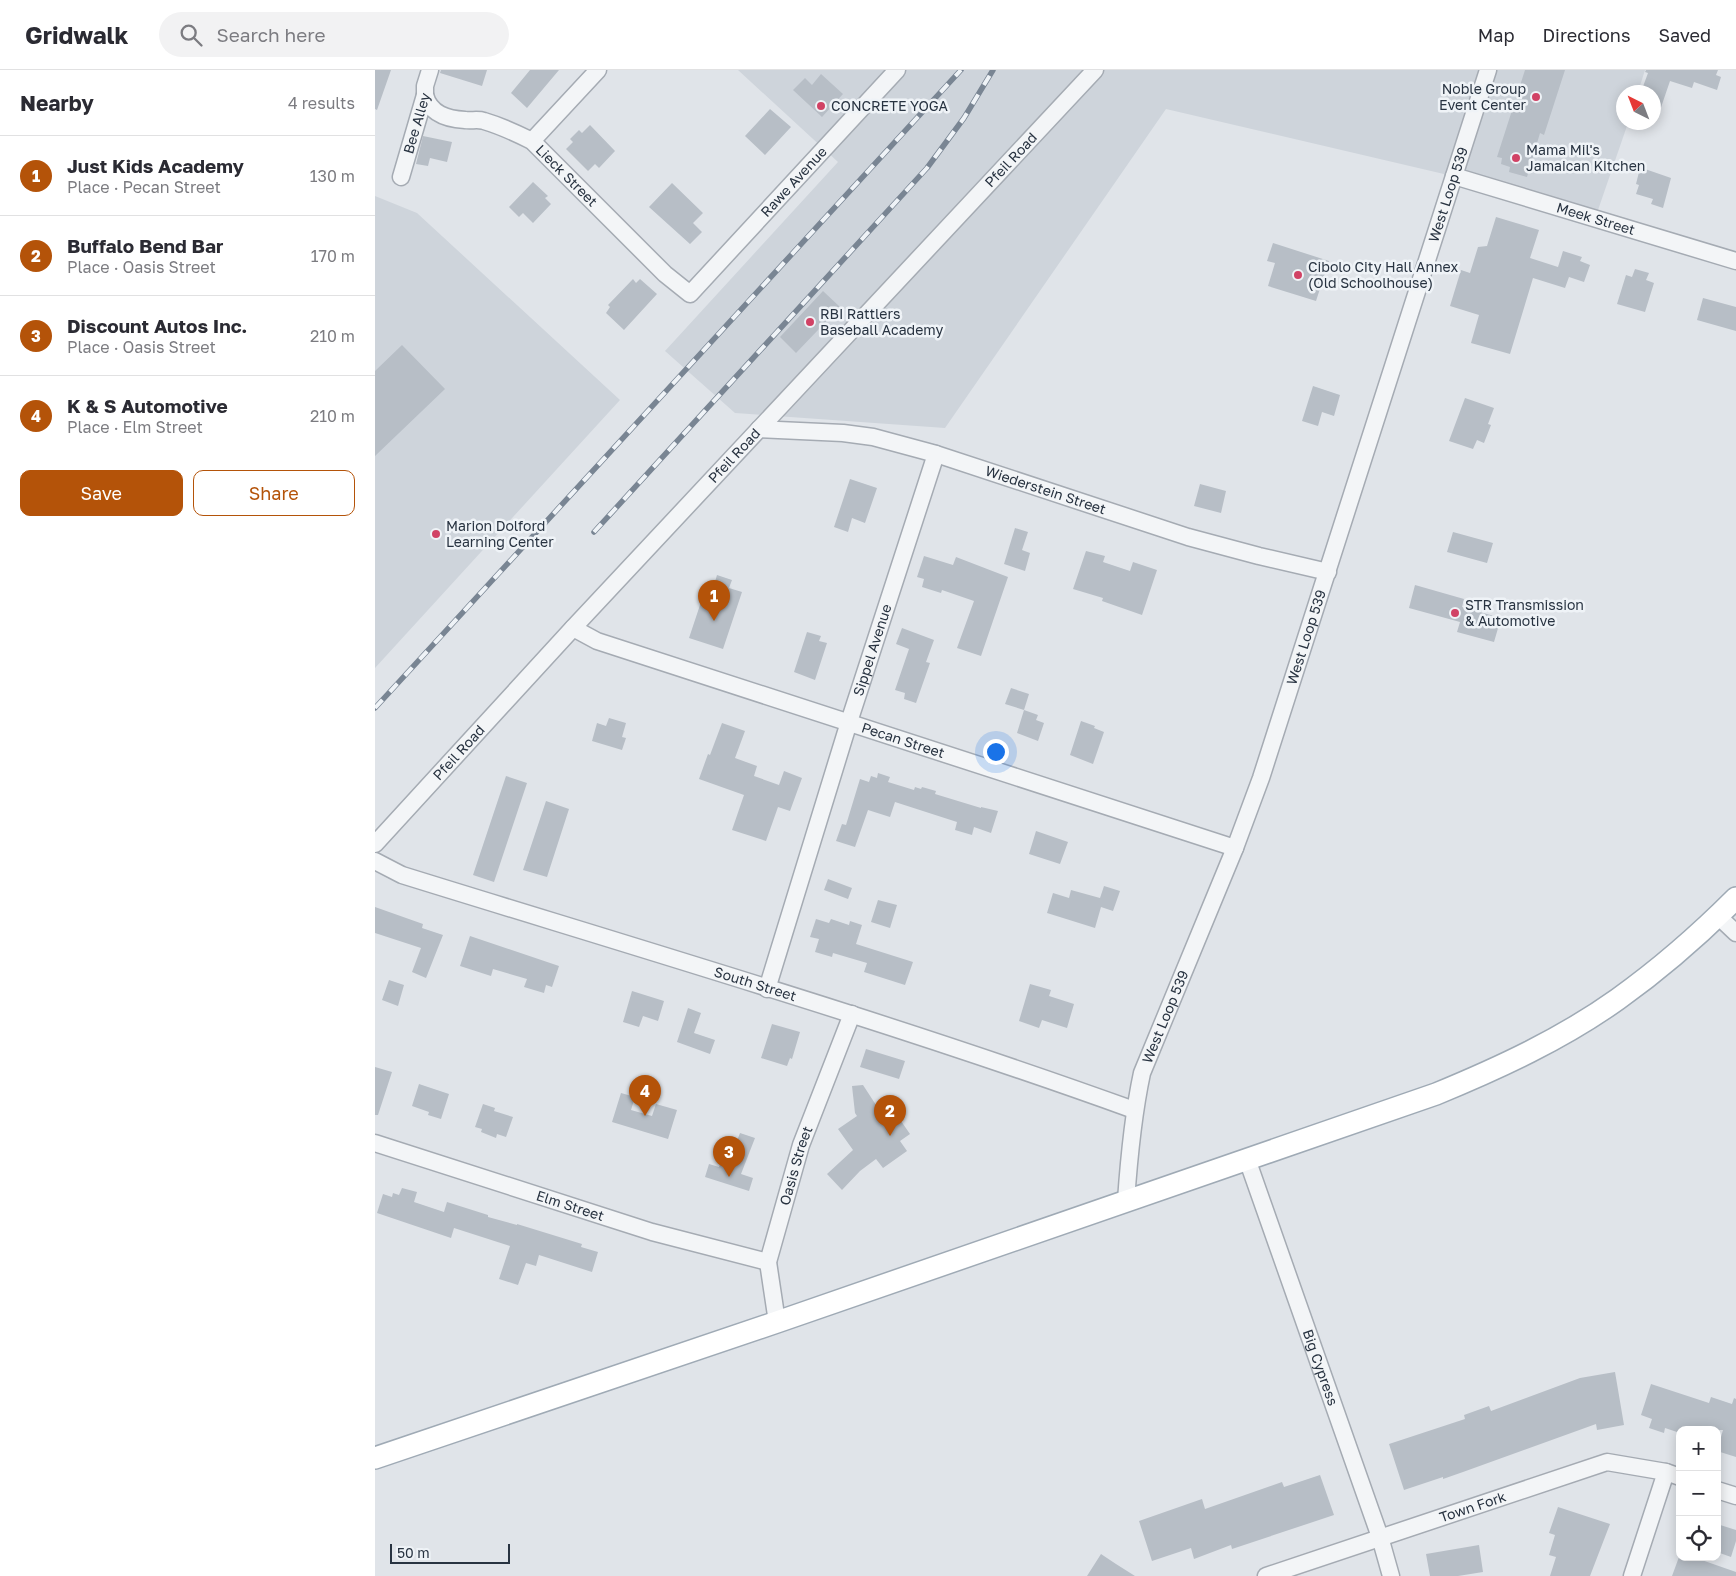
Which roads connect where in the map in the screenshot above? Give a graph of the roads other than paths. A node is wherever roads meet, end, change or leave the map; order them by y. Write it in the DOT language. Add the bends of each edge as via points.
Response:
graph roads {
  1 [pos="430,70"];
  2 [pos="598,70"];
  3 [pos="897,70"];
  4 [pos="1095,70"];
  5 [pos="1488,70"];
  6 [pos="425,95"];
  7 [pos="531,141"];
  8 [pos="1454,176"];
  9 [pos="401,177"];
  10 [pos="1736,261"];
  11 [pos="690,294"];
  12 [pos="759,429"];
  13 [pos="936,454"];
  14 [pos="1328,572"];
  15 [pos="573,628"];
  16 [pos="849,722"];
  17 [pos="375,844"];
  18 [pos="1235,848"];
  19 [pos="375,862"];
  20 [pos="1736,898"];
  21 [pos="1719,916"];
  22 [pos="1736,933"];
  23 [pos="767,989"];
  24 [pos="852,1014"];
  25 [pos="1134,1110"];
  26 [pos="375,1142"];
  27 [pos="1247,1159"];
  28 [pos="1126,1201"];
  29 [pos="768,1262"];
  30 [pos="777,1322"];
  31 [pos="378,1453"];
  32 [pos="1673,1475"];
  33 [pos="1721,1491"];
  34 [pos="1736,1496"];
  35 [pos="1380,1537"];
  36 [pos="1266,1576"];
  37 [pos="1391,1576"];
  38 [pos="1632,1576"];
  1 -- 6 [label="street, Bee Alley"];
  2 -- 7 [label="street"];
  3 -- 11 [label="street, Rawe Avenue"];
  4 -- 12 [label="street, Pfeil Road"];
  5 -- 8 [label="street, West Loop 539"];
  6 -- 7 [label="street, Lieck Street" via="427,104 439,114 481,120 507,128"];
  6 -- 9 [label="street, Bee Alley"];
  7 -- 11 [label="street, Lieck Street" via="665,274"];
  8 -- 10 [label="street, Meek Street"];
  8 -- 14 [label="street, West Loop 539"];
  12 -- 13 [label="street, Wiederstein Street" via="873,437"];
  12 -- 15 [label="street, Pfeil Road"];
  13 -- 14 [label="street, Wiederstein Street" via="1188,537"];
  13 -- 16 [label="street, Sippel Avenue"];
  14 -- 18 [label="street, West Loop 539"];
  15 -- 16 [label="street, Pecan Street" via="597,642"];
  15 -- 17 [label="street, Pfeil Road"];
  16 -- 18 [label="street, Pecan Street"];
  16 -- 23 [label="street, Sippel Avenue"];
  18 -- 25 [label="street, West Loop 539" via="1142,1073"];
  19 -- 23 [label="street, South Street" via="402,875"];
  20 -- 21 [label="main road"];
  21 -- 22 [label="street"];
  21 -- 27 [label="main road" via="1617,1000 1551,1040 1436,1094"];
  23 -- 24 [label="street, South Street"];
  24 -- 25 [label="street, South Street"];
  24 -- 29 [label="street, Oasis Street" via="801,1145"];
  25 -- 28 [label="street, West Loop 539"];
  26 -- 29 [label="street, Elm Street" via="652,1232"];
  27 -- 28 [label="main road"];
  27 -- 35 [label="street, Big Cypress"];
  28 -- 30 [label="main road"];
  29 -- 30 [label="street, Oasis Street"];
  30 -- 31 [label="main road"];
  32 -- 35 [label="street, Town Fork" via="1607,1462"];
  32 -- 38 [label="street"];
  33 -- 34 [label="street"];
  35 -- 36 [label="street, Town Fork"];
  35 -- 37 [label="street, Big Cypress"];
}
